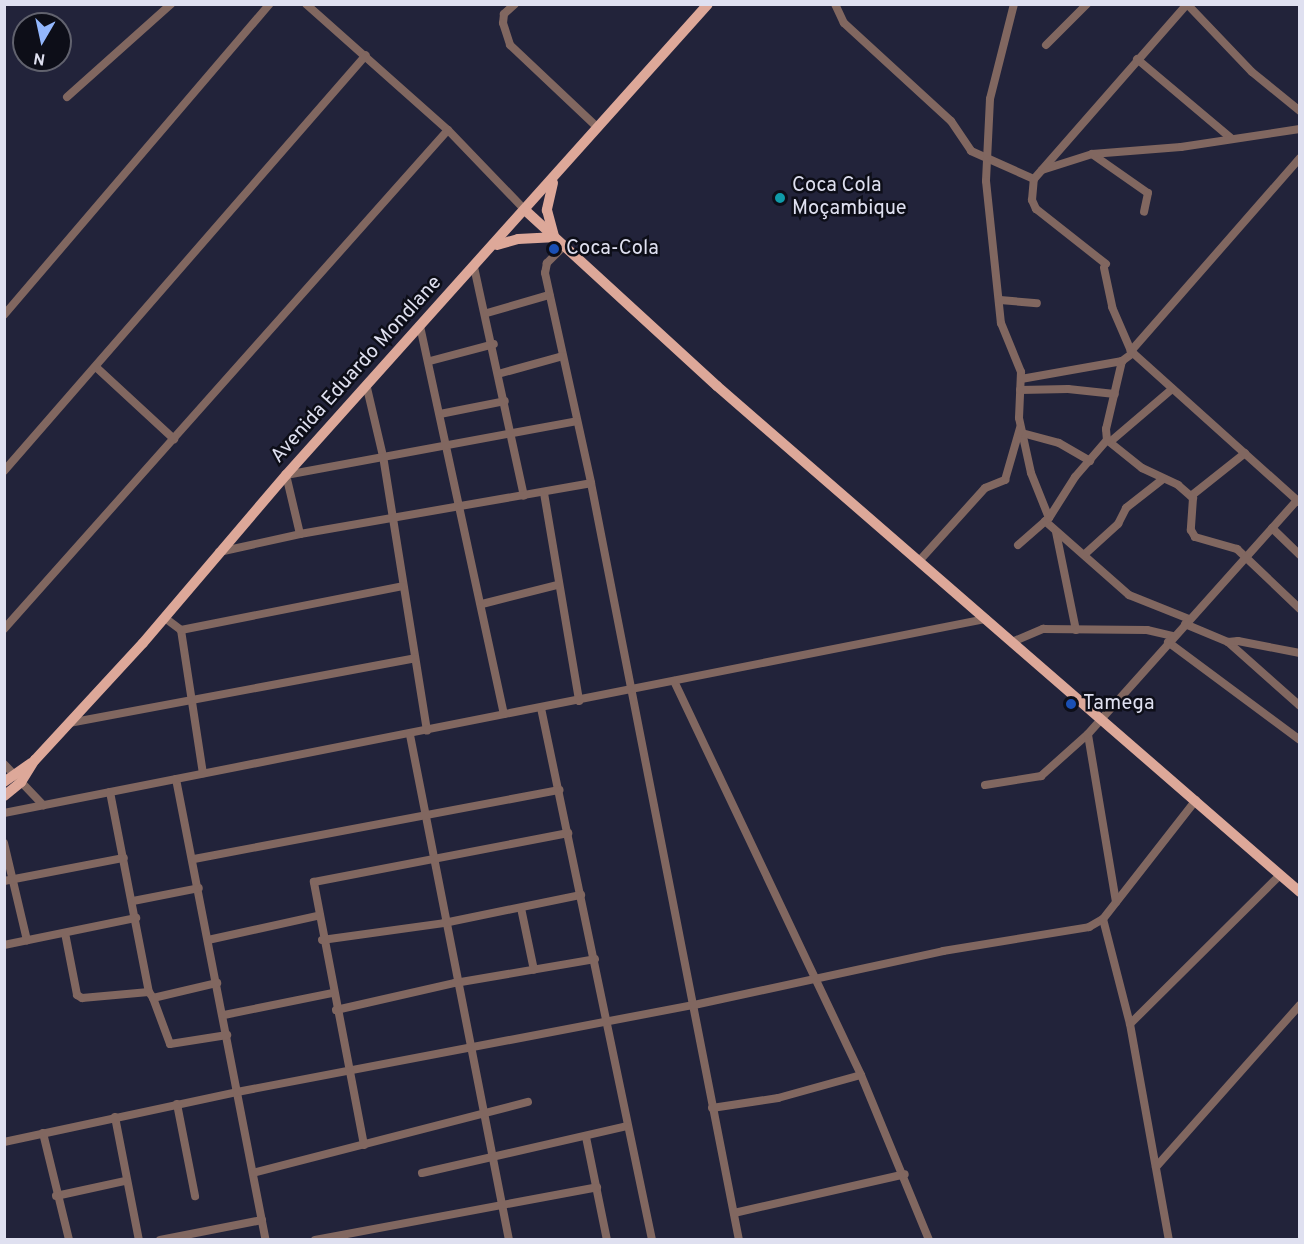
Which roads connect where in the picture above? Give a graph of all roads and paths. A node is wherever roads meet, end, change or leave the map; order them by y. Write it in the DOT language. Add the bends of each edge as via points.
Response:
graph roads {
  1 [pos="171,4"];
  2 [pos="270,4"];
  3 [pos="306,4"];
  4 [pos="515,4"];
  5 [pos="708,4"];
  6 [pos="835,4"];
  7 [pos="1087,4"];
  8 [pos="1187,4"];
  9 [pos="1013,5"];
  10 [pos="1046,45"];
  11 [pos="366,55"];
  12 [pos="1137,59"];
  13 [pos="66,98"];
  14 [pos="1299,111"];
  15 [pos="598,128"];
  16 [pos="1299,129"];
  17 [pos="448,130"];
  18 [pos="1232,139"];
  19 [pos="1092,154"];
  20 [pos="986,156"];
  21 [pos="1299,158"];
  22 [pos="1036,175"];
  23 [pos="554,179"];
  24 [pos="526,211"];
  25 [pos="1144,212"];
  26 [pos="557,241"];
  27 [pos="494,246"];
  28 [pos="474,267"];
  29 [pos="549,295"];
  30 [pos="1000,300"];
  31 [pos="1037,303"];
  32 [pos="487,313"];
  33 [pos="4,315"];
  34 [pos="420,326"];
  35 [pos="494,344"];
  36 [pos="1132,352"];
  37 [pos="562,356"];
  38 [pos="430,361"];
  39 [pos="1122,361"];
  40 [pos="97,368"];
  41 [pos="498,374"];
  42 [pos="1021,379"];
  43 [pos="367,388"];
  44 [pos="1172,389"];
  45 [pos="1020,390"];
  46 [pos="1114,394"];
  47 [pos="505,401"];
  48 [pos="440,414"];
  49 [pos="578,421"];
  50 [pos="1021,430"];
  51 [pos="511,435"];
  52 [pos="174,439"];
  53 [pos="1109,441"];
  54 [pos="446,447"];
  55 [pos="1245,453"];
  56 [pos="382,456"];
  57 [pos="1090,461"];
  58 [pos="4,471"];
  59 [pos="286,475"];
  60 [pos="1163,480"];
  61 [pos="591,483"];
  62 [pos="544,493"];
  63 [pos="524,496"];
  64 [pos="1191,496"];
  65 [pos="1298,501"];
  66 [pos="459,507"];
  67 [pos="390,518"];
  68 [pos="1047,519"];
  69 [pos="1272,528"];
  70 [pos="1056,532"];
  71 [pos="300,534"];
  72 [pos="1018,545"];
  73 [pos="218,552"];
  74 [pos="1085,554"];
  75 [pos="1299,555"];
  76 [pos="1245,556"];
  77 [pos="920,560"];
  78 [pos="557,585"];
  79 [pos="403,586"];
  80 [pos="482,604"];
  81 [pos="1299,609"];
  82 [pos="165,618"];
  83 [pos="986,619"];
  84 [pos="1187,621"];
  85 [pos="4,628"];
  86 [pos="182,630"];
  87 [pos="1076,630"];
  88 [pos="1171,639"];
  89 [pos="1012,642"];
  90 [pos="1227,642"];
  91 [pos="1299,653"];
  92 [pos="416,658"];
  93 [pos="674,681"];
  94 [pos="630,691"];
  95 [pos="192,700"];
  96 [pos="579,701"];
  97 [pos="1299,706"];
  98 [pos="541,708"];
  99 [pos="504,714"];
  100 [pos="1100,718"];
  101 [pos="69,723"];
  102 [pos="427,731"];
  103 [pos="1088,734"];
  104 [pos="410,735"];
  105 [pos="1299,740"];
  106 [pos="4,764"];
  107 [pos="203,773"];
  108 [pos="18,778"];
  109 [pos="176,779"];
  110 [pos="4,782"];
  111 [pos="985,785"];
  112 [pos="560,790"];
  113 [pos="110,792"];
  114 [pos="4,796"];
  115 [pos="1196,800"];
  116 [pos="44,805"];
  117 [pos="4,813"];
  118 [pos="424,817"];
  119 [pos="568,833"];
  120 [pos="4,843"];
  121 [pos="124,858"];
  122 [pos="194,859"];
  123 [pos="432,860"];
  124 [pos="1280,875"];
  125 [pos="8,880"];
  126 [pos="199,888"];
  127 [pos="1299,892"];
  128 [pos="581,895"];
  129 [pos="132,901"];
  130 [pos="1116,902"];
  131 [pos="521,908"];
  132 [pos="317,916"];
  133 [pos="136,918"];
  134 [pos="1103,919"];
  135 [pos="444,922"];
  136 [pos="65,933"];
  137 [pos="27,940"];
  138 [pos="208,940"];
  139 [pos="322,940"];
  140 [pos="4,945"];
  141 [pos="595,959"];
  142 [pos="534,970"];
  143 [pos="814,979"];
  144 [pos="217,983"];
  145 [pos="456,983"];
  146 [pos="332,993"];
  147 [pos="151,995"];
  148 [pos="694,1005"];
  149 [pos="1299,1005"];
  150 [pos="336,1010"];
  151 [pos="224,1015"];
  152 [pos="607,1021"];
  153 [pos="1130,1024"];
  154 [pos="227,1035"];
  155 [pos="469,1051"];
  156 [pos="348,1072"];
  157 [pos="861,1075"];
  158 [pos="237,1092"];
  159 [pos="528,1102"];
  160 [pos="177,1104"];
  161 [pos="712,1108"];
  162 [pos="482,1113"];
  163 [pos="115,1117"];
  164 [pos="627,1126"];
  165 [pos="43,1133"];
  166 [pos="586,1137"];
  167 [pos="4,1142"];
  168 [pos="364,1145"];
  169 [pos="492,1160"];
  170 [pos="1156,1167"];
  171 [pos="253,1173"];
  172 [pos="422,1173"];
  173 [pos="905,1174"];
  174 [pos="125,1181"];
  175 [pos="597,1187"];
  176 [pos="56,1196"];
  177 [pos="195,1196"];
  178 [pos="501,1205"];
  179 [pos="734,1213"];
  180 [pos="262,1220"];
  181 [pos="69,1239"];
  182 [pos="139,1239"];
  183 [pos="159,1239"];
  184 [pos="266,1239"];
  185 [pos="315,1239"];
  186 [pos="509,1239"];
  187 [pos="607,1239"];
  188 [pos="652,1239"];
  189 [pos="739,1239"];
  190 [pos="929,1239"];
  191 [pos="1169,1239"];
  1 -- 13 [label="street"];
  2 -- 33 [label="street"];
  3 -- 11 [label="street"];
  4 -- 15 [label="street" via="504,14 510,45"];
  5 -- 15 [label="main road, Avenida Eduardo Mondlane"];
  6 -- 20 [label="street" via="844,23 881,61 951,122 971,151"];
  7 -- 10 [label="street"];
  8 -- 12 [label="street"];
  8 -- 14 [label="street" via="1252,72"];
  9 -- 20 [label="street" via="990,99"];
  11 -- 17 [label="street"];
  11 -- 40 [label="street"];
  12 -- 18 [label="street"];
  12 -- 22 [label="street" via="1077,133"];
  15 -- 23 [label="main road, Avenida Eduardo Mondlane"];
  16 -- 18 [label="street"];
  17 -- 24 [label="street"];
  17 -- 52 [label="street"];
  18 -- 19 [label="street"];
  19 -- 22 [label="street"];
  19 -- 25 [label="street" via="1148,193"];
  20 -- 22 [label="street"];
  20 -- 30 [label="street" via="989,225"];
  21 -- 36 [label="street"];
  22 -- 36 [label="street" via="1032,200 1036,209 1105,266 1112,307"];
  23 -- 24 [label="main road, Avenida Eduardo Mondlane"];
  23 -- 26 [label="main road" via="547,210"];
  24 -- 26 [label="main road"];
  24 -- 27 [label="main road, Avenida Eduardo Mondlane"];
  26 -- 27 [label="main road" via="518,239"];
  26 -- 29 [label="street" via="547,263"];
  26 -- 77 [label="main road"];
  27 -- 28 [label="main road, Avenida Eduardo Mondlane"];
  28 -- 32 [label="street"];
  28 -- 34 [label="main road, Avenida Eduardo Mondlane"];
  29 -- 32 [label="street"];
  29 -- 37 [label="street"];
  30 -- 31 [label="street"];
  30 -- 42 [label="street" via="1003,334"];
  32 -- 35 [label="street"];
  34 -- 38 [label="street"];
  34 -- 43 [label="main road, Avenida Eduardo Mondlane"];
  35 -- 38 [label="street"];
  35 -- 41 [label="street"];
  36 -- 39 [label="street"];
  36 -- 44 [label="street"];
  37 -- 41 [label="street"];
  37 -- 49 [label="street"];
  38 -- 48 [label="street"];
  39 -- 42 [label="street"];
  39 -- 46 [label="street"];
  40 -- 52 [label="street"];
  40 -- 58 [label="street"];
  41 -- 47 [label="street"];
  42 -- 45 [label="street"];
  43 -- 56 [label="street"];
  43 -- 59 [label="main road, Avenida Eduardo Mondlane"];
  44 -- 53 [label="street"];
  44 -- 55 [label="street"];
  45 -- 46 [label="street" via="1068,389"];
  45 -- 50 [label="street"];
  46 -- 53 [label="street" via="1106,429"];
  47 -- 48 [label="street"];
  47 -- 51 [label="street"];
  48 -- 54 [label="street"];
  49 -- 51 [label="street"];
  49 -- 61 [label="street"];
  50 -- 57 [label="street" via="1059,443"];
  50 -- 68 [label="street"];
  50 -- 77 [label="street" via="1005,480 985,488"];
  51 -- 54 [label="street"];
  51 -- 63 [label="street"];
  52 -- 85 [label="street"];
  53 -- 57 [label="street"];
  53 -- 60 [label="street"];
  54 -- 56 [label="street"];
  54 -- 66 [label="street"];
  55 -- 64 [label="street"];
  55 -- 65 [label="street"];
  56 -- 59 [label="street"];
  56 -- 67 [label="street"];
  57 -- 68 [label="street"];
  59 -- 71 [label="street"];
  59 -- 73 [label="main road, Avenida Eduardo Mondlane" via="251,520"];
  60 -- 64 [label="street"];
  60 -- 74 [label="street" via="1126,508 1118,524"];
  61 -- 62 [label="street"];
  61 -- 94 [label="street"];
  62 -- 63 [label="street"];
  62 -- 78 [label="street"];
  63 -- 66 [label="street"];
  64 -- 76 [label="street" via="1195,503 1192,534 1226,543"];
  65 -- 69 [label="street"];
  66 -- 67 [label="street"];
  66 -- 80 [label="street"];
  67 -- 71 [label="street"];
  67 -- 79 [label="street"];
  68 -- 70 [label="street"];
  68 -- 72 [label="street"];
  69 -- 75 [label="street"];
  69 -- 76 [label="street"];
  70 -- 74 [label="street"];
  70 -- 87 [label="street"];
  71 -- 73 [label="street"];
  73 -- 82 [label="main road, Avenida Eduardo Mondlane"];
  74 -- 84 [label="street" via="1134,599"];
  76 -- 81 [label="street"];
  76 -- 84 [label="street"];
  77 -- 83 [label="main road"];
  78 -- 80 [label="street"];
  78 -- 96 [label="street"];
  79 -- 86 [label="street"];
  79 -- 92 [label="street"];
  80 -- 99 [label="street"];
  82 -- 86 [label="street"];
  82 -- 101 [label="main road, Avenida Eduardo Mondlane"];
  83 -- 89 [label="main road"];
  83 -- 93 [label="street"];
  84 -- 88 [label="street"];
  84 -- 90 [label="street"];
  86 -- 95 [label="street"];
  87 -- 88 [label="street" via="1147,630"];
  87 -- 89 [label="street" via="1034,631"];
  88 -- 100 [label="street"];
  88 -- 105 [label="street"];
  89 -- 100 [label="main road"];
  90 -- 91 [label="street" via="1238,640"];
  90 -- 97 [label="street"];
  92 -- 95 [label="street"];
  92 -- 102 [label="street"];
  93 -- 94 [label="street"];
  93 -- 143 [label="street"];
  94 -- 96 [label="street"];
  94 -- 148 [label="street"];
  95 -- 101 [label="street"];
  95 -- 107 [label="street"];
  96 -- 98 [label="street"];
  98 -- 99 [label="street"];
  98 -- 112 [label="street"];
  99 -- 102 [label="street"];
  100 -- 103 [label="street"];
  100 -- 115 [label="main road"];
  101 -- 108 [label="main road, Avenida Eduardo Mondlane"];
  102 -- 104 [label="street"];
  103 -- 111 [label="street" via="1041,776"];
  103 -- 130 [label="street"];
  104 -- 107 [label="street"];
  104 -- 118 [label="street"];
  106 -- 108 [label="street"];
  107 -- 109 [label="street"];
  108 -- 110 [label="main road, Avenida Eduardo Mondlane"];
  108 -- 114 [label="main road, Avenida Eduardo Mondlane"];
  108 -- 116 [label="street"];
  109 -- 113 [label="street"];
  109 -- 122 [label="street"];
  112 -- 118 [label="street"];
  112 -- 119 [label="street"];
  113 -- 116 [label="street"];
  113 -- 121 [label="street"];
  115 -- 124 [label="main road"];
  115 -- 130 [label="street"];
  116 -- 117 [label="street"];
  118 -- 122 [label="street"];
  118 -- 123 [label="street"];
  119 -- 123 [label="street"];
  119 -- 128 [label="street"];
  120 -- 125 [label="street"];
  121 -- 125 [label="street"];
  121 -- 129 [label="street"];
  122 -- 126 [label="street"];
  123 -- 132 [label="street" via="318,880 313,887"];
  123 -- 135 [label="street"];
  124 -- 127 [label="main road"];
  124 -- 153 [label="street"];
  125 -- 137 [label="street"];
  126 -- 129 [label="street"];
  126 -- 138 [label="street"];
  128 -- 131 [label="street"];
  128 -- 141 [label="street"];
  129 -- 133 [label="street"];
  130 -- 134 [label="street"];
  131 -- 135 [label="street"];
  131 -- 142 [label="street"];
  132 -- 138 [label="street"];
  132 -- 139 [label="street"];
  133 -- 136 [label="street"];
  133 -- 147 [label="street"];
  134 -- 143 [label="street" via="1089,927 943,951"];
  134 -- 153 [label="street"];
  135 -- 139 [label="street"];
  135 -- 145 [label="street"];
  136 -- 137 [label="street"];
  136 -- 147 [label="street" via="77,995"];
  137 -- 140 [label="street"];
  138 -- 144 [label="street"];
  139 -- 146 [label="street"];
  141 -- 142 [label="street"];
  141 -- 152 [label="street"];
  142 -- 145 [label="street"];
  143 -- 148 [label="street"];
  143 -- 157 [label="street"];
  144 -- 147 [label="street"];
  144 -- 151 [label="street"];
  145 -- 150 [label="street"];
  145 -- 155 [label="street"];
  146 -- 150 [label="street"];
  146 -- 151 [label="street"];
  147 -- 154 [label="street" via="170,1044"];
  148 -- 152 [label="street"];
  148 -- 161 [label="street"];
  149 -- 170 [label="street"];
  150 -- 156 [label="street"];
  151 -- 154 [label="street"];
  152 -- 155 [label="street"];
  152 -- 164 [label="street"];
  153 -- 170 [label="street"];
  154 -- 158 [label="street"];
  155 -- 156 [label="street"];
  155 -- 162 [label="street"];
  156 -- 158 [label="street"];
  156 -- 168 [label="street"];
  157 -- 161 [label="street" via="778,1098"];
  157 -- 173 [label="street"];
  158 -- 160 [label="street"];
  158 -- 171 [label="street"];
  159 -- 162 [label="street"];
  160 -- 163 [label="street"];
  160 -- 177 [label="street"];
  161 -- 179 [label="street"];
  162 -- 168 [label="street"];
  162 -- 169 [label="street"];
  163 -- 165 [label="street"];
  163 -- 174 [label="street"];
  164 -- 166 [label="street"];
  164 -- 188 [label="street"];
  165 -- 167 [label="street"];
  165 -- 176 [label="street"];
  166 -- 169 [label="street"];
  166 -- 175 [label="street"];
  168 -- 171 [label="street"];
  169 -- 172 [label="street"];
  169 -- 178 [label="street"];
  170 -- 191 [label="street"];
  171 -- 180 [label="street"];
  173 -- 179 [label="street"];
  173 -- 190 [label="street"];
  174 -- 176 [label="street"];
  174 -- 182 [label="street"];
  175 -- 178 [label="street"];
  175 -- 187 [label="street"];
  176 -- 181 [label="street"];
  178 -- 185 [label="street"];
  178 -- 186 [label="street"];
  179 -- 189 [label="street"];
  180 -- 183 [label="street"];
  180 -- 184 [label="street"];
}
